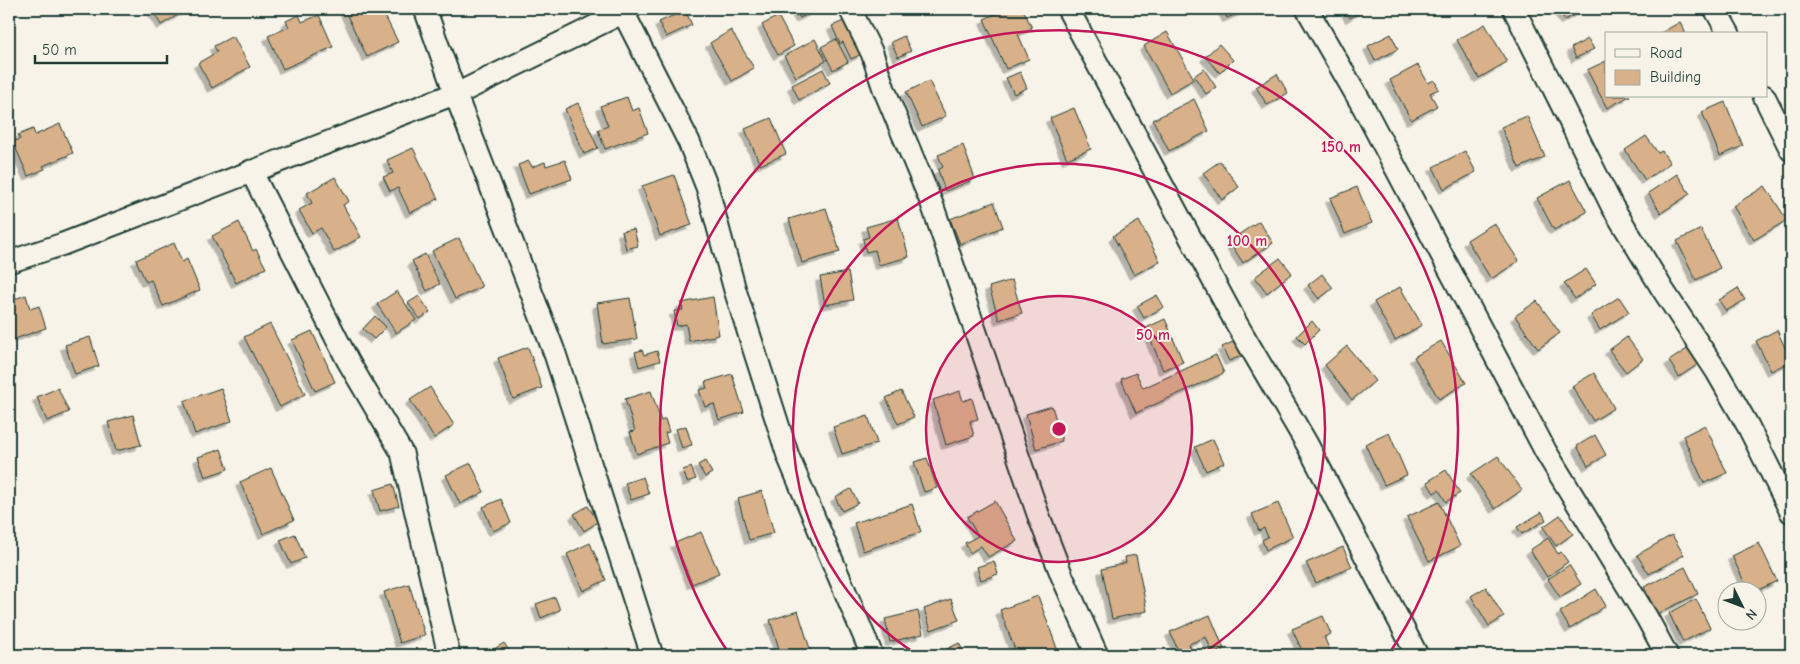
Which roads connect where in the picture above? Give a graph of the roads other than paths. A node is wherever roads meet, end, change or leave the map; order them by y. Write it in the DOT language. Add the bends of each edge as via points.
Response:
graph roads {
  1 [pos="425,9"];
  2 [pos="850,9"];
  3 [pos="1068,9"];
  4 [pos="1307,9"];
  5 [pos="1514,9"];
  6 [pos="1715,9"];
  7 [pos="627,10"];
  8 [pos="1728,32"];
  9 [pos="455,93"];
  10 [pos="1765,98"];
  11 [pos="1791,150"];
  12 [pos="251,172"];
  13 [pos="9,262"];
  14 [pos="1791,512"];
  15 [pos="448,655"];
  16 [pos="652,655"];
  17 [pos="872,655"];
  18 [pos="1097,655"];
  19 [pos="1417,655"];
  20 [pos="1667,655"];
  1 -- 9 [label="street"];
  2 -- 18 [label="street" via="872,52 932,204 1038,514"];
  3 -- 19 [label="street" via="1230,312 1307,444"];
  4 -- 20 [label="street" via="1364,108 1546,452"];
  5 -- 14 [label="street" via="1612,206 1726,387"];
  6 -- 8 [label="street"];
  7 -- 9 [label="street"];
  7 -- 17 [label="street" via="707,187 735,290 788,456"];
  9 -- 12 [label="street"];
  9 -- 16 [label="street" via="556,354"];
  10 -- 11 [label="street"];
  12 -- 13 [label="street"];
  12 -- 15 [label="street" via="348,361 402,453"];
}
